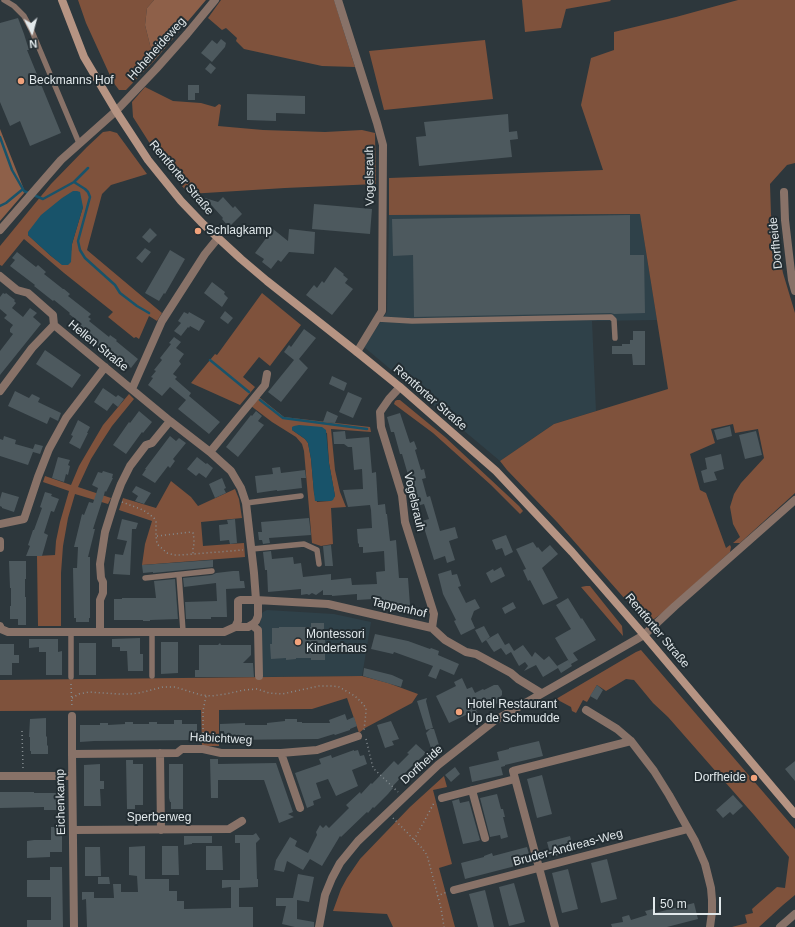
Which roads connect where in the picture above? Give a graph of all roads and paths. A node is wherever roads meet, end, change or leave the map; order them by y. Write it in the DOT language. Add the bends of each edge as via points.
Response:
graph roads {
  1 [pos="4,0"];
  2 [pos="62,0"];
  3 [pos="215,0"];
  4 [pos="338,0"];
  5 [pos="116,112"];
  6 [pos="80,143"];
  7 [pos="784,192"];
  8 [pos="0,230"];
  9 [pos="218,238"];
  10 [pos="0,276"];
  11 [pos="795,291"];
  12 [pos="378,318"];
  13 [pos="54,325"];
  14 [pos="615,338"];
  15 [pos="357,352"];
  16 [pos="105,367"];
  17 [pos="267,374"];
  18 [pos="400,387"];
  19 [pos="132,389"];
  20 [pos="0,391"];
  21 [pos="170,421"];
  22 [pos="210,452"];
  23 [pos="301,496"];
  24 [pos="115,500"];
  25 [pos="795,500"];
  26 [pos="246,503"];
  27 [pos="0,524"];
  28 [pos="156,536"];
  29 [pos="0,541"];
  30 [pos="0,548"];
  31 [pos="252,549"];
  32 [pos="193,554"];
  33 [pos="319,564"];
  34 [pos="212,571"];
  35 [pos="179,575"];
  36 [pos="145,578"];
  37 [pos="257,600"];
  38 [pos="252,625"];
  39 [pos="235,627"];
  40 [pos="0,628"];
  41 [pos="432,628"];
  42 [pos="100,631"];
  43 [pos="152,631"];
  44 [pos="183,631"];
  45 [pos="71,632"];
  46 [pos="644,635"];
  47 [pos="152,676"];
  48 [pos="259,676"];
  49 [pos="71,677"];
  50 [pos="541,694"];
  51 [pos="206,696"];
  52 [pos="72,698"];
  53 [pos="586,710"];
  54 [pos="72,716"];
  55 [pos="22,731"];
  56 [pos="362,736"];
  57 [pos="631,741"];
  58 [pos="203,749"];
  59 [pos="160,753"];
  60 [pos="281,753"];
  61 [pos="72,754"];
  62 [pos="0,776"];
  63 [pos="24,776"];
  64 [pos="72,776"];
  65 [pos="515,779"];
  66 [pos="472,790"];
  67 [pos="404,797"];
  68 [pos="442,798"];
  69 [pos="300,808"];
  70 [pos="388,813"];
  71 [pos="795,814"];
  72 [pos="242,821"];
  73 [pos="688,829"];
  74 [pos="73,830"];
  75 [pos="161,830"];
  76 [pos="485,838"];
  77 [pos="414,840"];
  78 [pos="539,868"];
  79 [pos="454,890"];
  80 [pos="795,914"];
  81 [pos="74,927"];
  82 [pos="319,927"];
  83 [pos="444,927"];
  84 [pos="555,927"];
  85 [pos="710,927"];
  86 [pos="780,927"];
  1 -- 6 [label="lane" via="24,16 31,29"];
  2 -- 5 [label="main road, Rentforter Straße" via="84,57"];
  3 -- 5 [label="street, Hoheheideweg"];
  4 -- 12 [label="street, Vogelsrauh" via="383,145 382,312"];
  5 -- 6 [label="street"];
  5 -- 9 [label="main road, Rentforter Straße" via="164,181"];
  6 -- 8 [label="street" via="61,160"];
  7 -- 11 [label="street, Dorfheide" via="785,220"];
  9 -- 15 [label="main road, Rentforter Straße" via="267,281"];
  9 -- 19 [label="street, Hellen Straße" via="162,321"];
  10 -- 13 [label="street, Hellen Straße" via="17,290 28,293 53,315"];
  12 -- 14 [label="lane" via="412,321 611,318 614,320"];
  12 -- 15 [label="street, Vogelsrauh"];
  13 -- 16 [label="street, Hellen Straße"];
  13 -- 20 [label="street" via="32,348"];
  15 -- 18 [label="main road, Rentforter Straße"];
  16 -- 19 [label="street, Hellen Straße"];
  16 -- 27 [label="street" via="66,418 49,449 24,519"];
  17 -- 22 [label="street" via="264,385"];
  18 -- 41 [label="street, Vogelsrauh" via="380,412 381,427 402,495 405,522 434,614"];
  18 -- 46 [label="main road, Rentforter Straße" via="496,471 572,552"];
  19 -- 21 [label="street, Hellen Straße"];
  21 -- 22 [label="street, Hellen Straße"];
  21 -- 24 [label="street" via="130,466"];
  22 -- 26 [label="street, Hellen Straße" via="231,472 241,488"];
  23 -- 26 [label="lane"];
  24 -- 28 [label="path" via="137,507 154,518"];
  24 -- 42 [label="street" via="105,532 100,564 103,593 100,600"];
  25 -- 46 [label="street, Dorfheide"];
  26 -- 31 [label="street, Hellen Straße"];
  28 -- 32 [label="path" via="157,544 167,553"];
  28 -- 32 [label="path" via="191,532 194,539"];
  29 -- 30 [label="street"];
  31 -- 32 [label="path"];
  31 -- 33 [label="lane" via="304,544 317,550"];
  31 -- 37 [label="street, Hellen Straße"];
  34 -- 35 [label="lane"];
  35 -- 36 [label="lane"];
  35 -- 44 [label="lane"];
  37 -- 38 [label="street" via="258,616"];
  37 -- 39 [label="street, Tappenhof" via="238,602 238,621"];
  37 -- 41 [label="street, Tappenhof" via="328,604"];
  38 -- 39 [label="street"];
  38 -- 48 [label="street" via="258,630"];
  39 -- 44 [label="street" via="224,632"];
  40 -- 45 [label="street" via="8,632"];
  41 -- 50 [label="street, Tappenhof" via="445,640 511,673"];
  42 -- 43 [label="street"];
  42 -- 45 [label="street"];
  43 -- 44 [label="street"];
  43 -- 47 [label="lane"];
  45 -- 49 [label="lane"];
  46 -- 50 [label="street, Dorfheide"];
  46 -- 71 [label="main road, Rentforter Straße"];
  49 -- 52 [label="path"];
  50 -- 67 [label="street, Dorfheide" via="494,721 438,765"];
  51 -- 52 [label="path" via="175,687 164,687 130,694 90,692"];
  51 -- 56 [label="path" via="257,689 282,694 319,686 339,687 355,696 366,708"];
  51 -- 58 [label="path" via="203,711"];
  52 -- 54 [label="path"];
  53 -- 57 [label="street" via="618,729"];
  54 -- 61 [label="street, Eichenkamp"];
  55 -- 63 [label="path"];
  56 -- 60 [label="street, Habichtweg" via="317,750"];
  56 -- 67 [label="path" via="367,743 373,768"];
  57 -- 65 [label="street" via="513,771"];
  57 -- 73 [label="street" via="654,771"];
  58 -- 59 [label="street, Habichtweg"];
  58 -- 60 [label="street, Habichtweg" via="222,753"];
  59 -- 61 [label="street, Habichtweg"];
  59 -- 75 [label="street"];
  60 -- 69 [label="street"];
  61 -- 64 [label="street, Eichenkamp"];
  62 -- 63 [label="street"];
  63 -- 64 [label="street"];
  64 -- 74 [label="street, Eichenkamp"];
  65 -- 66 [label="street"];
  65 -- 78 [label="street"];
  66 -- 68 [label="street"];
  66 -- 76 [label="street"];
  67 -- 70 [label="street, Dorfheide"];
  68 -- 77 [label="path" via="434,803"];
  70 -- 77 [label="path"];
  70 -- 82 [label="street, Dorfheide" via="358,841 340,863 326,895"];
  72 -- 75 [label="street, Sperberweg" via="229,829"];
  73 -- 78 [label="street, Bruder-Andreas-Weg"];
  73 -- 85 [label="street" via="705,864 711,888"];
  74 -- 75 [label="street, Sperberweg"];
  74 -- 81 [label="street, Eichenkamp"];
  77 -- 83 [label="path" via="427,855"];
  78 -- 79 [label="street, Bruder-Andreas-Weg"];
  78 -- 84 [label="street"];
  80 -- 86 [label="street"];
}
